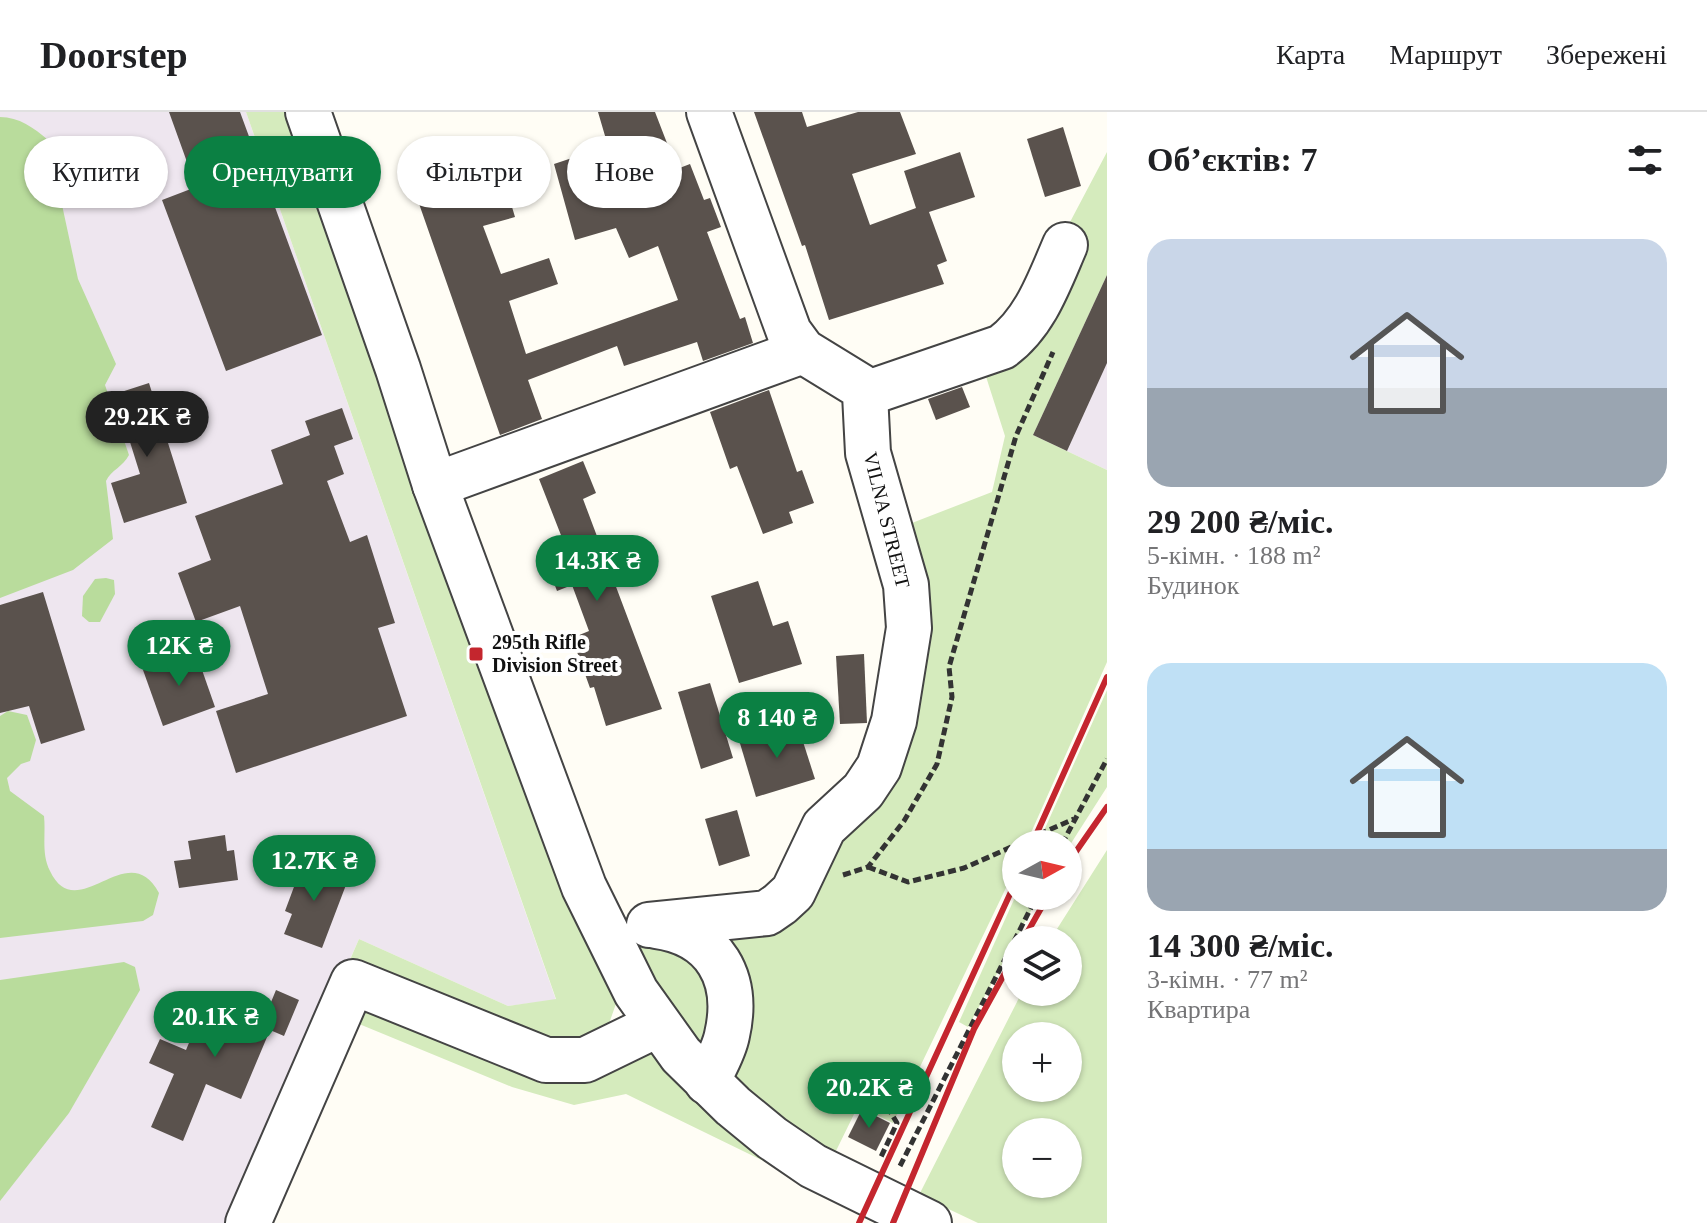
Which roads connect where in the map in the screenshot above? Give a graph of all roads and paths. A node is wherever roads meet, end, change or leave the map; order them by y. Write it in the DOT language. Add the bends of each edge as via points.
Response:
graph roads {
  1 [pos="308,112"];
  2 [pos="709,112"];
  3 [pos="1065,245"];
  4 [pos="1059,337"];
  5 [pos="803,351"];
  6 [pos="865,394"];
  7 [pos="435,485"];
  8 [pos="1107,759"];
  9 [pos="1074,819"];
  10 [pos="1049,830"];
  11 [pos="1069,830"];
  12 [pos="1002,851"];
  13 [pos="868,867"];
  14 [pos="793,892"];
  15 [pos="1029,910"];
  16 [pos="649,925"];
  17 [pos="602,929"];
  18 [pos="657,1025"];
  19 [pos="707,1082"];
  20 [pos="875,1086"];
  21 [pos="882,1176"];
  22 [pos="248,1223"];
  23 [pos="929,1223"];
  1 -- 7 [label="street"];
  2 -- 5 [label="street" via="789,332"];
  3 -- 6 [label="street" via="1035,310 1002,347"];
  4 -- 13 [label="path" via="1016,436 949,667 952,697 937,764 904,821"];
  5 -- 6 [label="street"];
  5 -- 7 [label="street"];
  6 -- 14 [label="street, VILNA STREET" via="868,453 906,585 909,628 903,676 879,767 863,791 824,827"];
  7 -- 17 [label="street"];
  8 -- 9 [label="path"];
  9 -- 10 [label="path"];
  9 -- 11 [label="path"];
  12 -- 13 [label="path" via="964,868 908,882"];
  13 -- 14 [label="path"];
  14 -- 16 [label="street" via="767,913"];
  15 -- 21 [label="path"];
  16 -- 17 [label="street"];
  16 -- 19 [label="street" via="679,929 720,960 731,1014 727,1039"];
  17 -- 18 [label="street"];
  18 -- 19 [label="street"];
  18 -- 22 [label="street" via="585,1060 546,1060 353,982"];
  19 -- 21 [label="street" via="813,1166"];
  20 -- 21 [label="path" via="897,1123"];
  21 -- 23 [label="street"];
}
